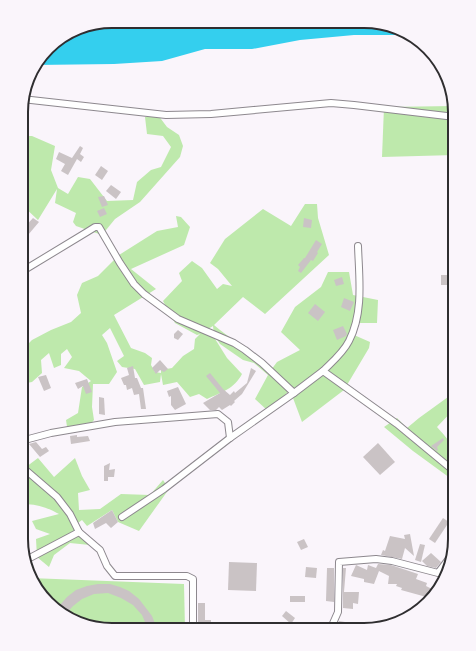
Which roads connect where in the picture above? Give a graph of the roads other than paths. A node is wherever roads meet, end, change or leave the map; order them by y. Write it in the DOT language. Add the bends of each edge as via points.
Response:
graph roads {
  1 [pos="29,100"];
  2 [pos="448,116"];
  3 [pos="358,246"];
  4 [pos="28,268"];
  5 [pos="323,371"];
  6 [pos="294,393"];
  7 [pos="230,438"];
  8 [pos="28,439"];
  9 [pos="448,466"];
  10 [pos="28,472"];
  11 [pos="122,517"];
  12 [pos="79,532"];
  13 [pos="30,558"];
  14 [pos="440,575"];
  15 [pos="193,623"];
  16 [pos="333,623"];
  1 -- 2 [label="street" via="166,115 331,103"];
  3 -- 5 [label="street" via="360,294 354,328 338,357"];
  4 -- 6 [label="street" via="95,227 99,227 134,284 144,294 178,319 245,350"];
  5 -- 6 [label="street"];
  5 -- 9 [label="street" via="397,424"];
  6 -- 7 [label="street"];
  7 -- 8 [label="street" via="228,422 218,414 115,422"];
  7 -- 11 [label="street" via="164,489"];
  10 -- 12 [label="street" via="57,498 70,514"];
  12 -- 13 [label="street"];
  12 -- 15 [label="street" via="100,550 115,576 187,576 193,579"];
  14 -- 16 [label="street" via="392,561 376,559 339,562 338,612"];
}
